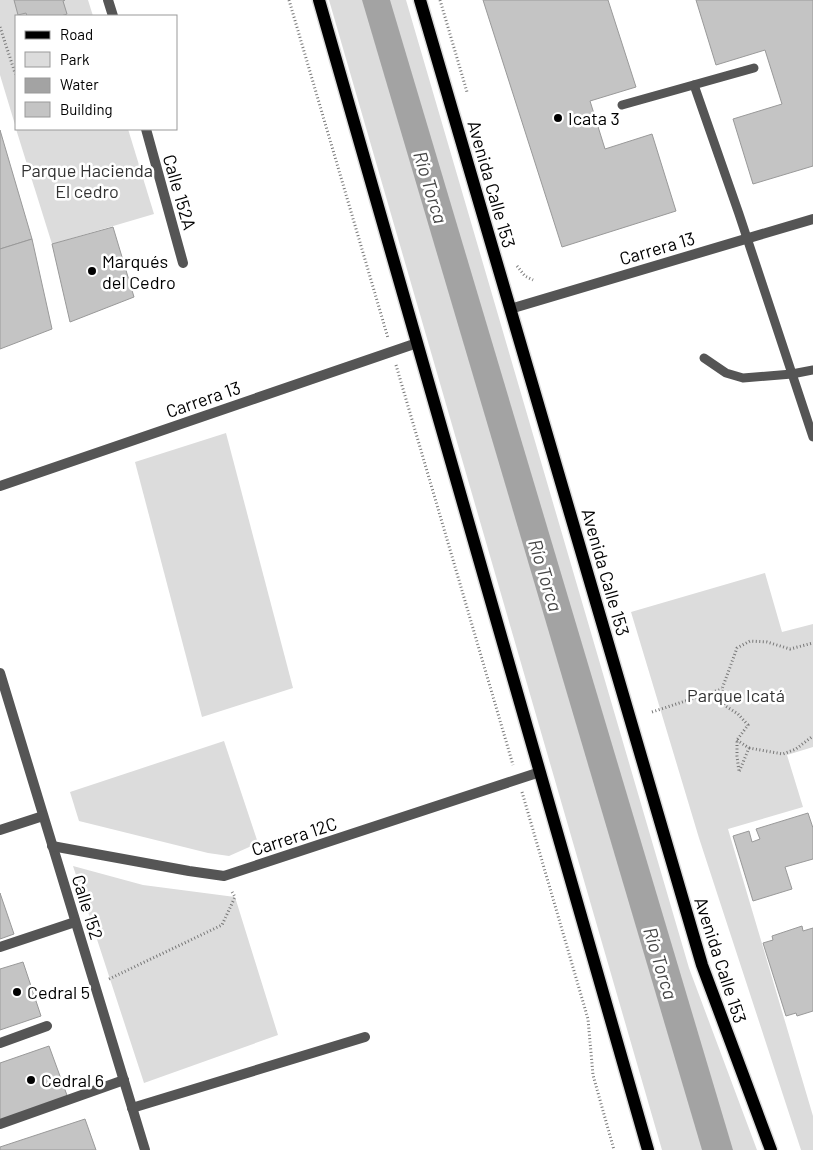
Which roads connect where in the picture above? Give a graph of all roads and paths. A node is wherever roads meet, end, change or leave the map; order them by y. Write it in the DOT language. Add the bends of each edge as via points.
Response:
graph roads {
  1 [pos="108,0"];
  2 [pos="289,0"];
  3 [pos="319,0"];
  4 [pos="420,0"];
  5 [pos="440,0"];
  6 [pos="113,15"];
  7 [pos="0,27"];
  8 [pos="754,68"];
  9 [pos="15,73"];
  10 [pos="694,85"];
  11 [pos="468,96"];
  12 [pos="622,106"];
  13 [pos="146,130"];
  14 [pos="813,219"];
  15 [pos="746,239"];
  16 [pos="515,258"];
  17 [pos="183,263"];
  18 [pos="533,280"];
  19 [pos="510,309"];
  20 [pos="417,343"];
  21 [pos="392,351"];
  22 [pos="704,358"];
  23 [pos="813,370"];
  24 [pos="792,374"];
  25 [pos="813,437"];
  26 [pos="0,486"];
  27 [pos="813,642"];
  28 [pos="0,673"];
  29 [pos="722,689"];
  30 [pos="652,712"];
  31 [pos="813,736"];
  32 [pos="737,740"];
  33 [pos="749,748"];
  34 [pos="540,772"];
  35 [pos="518,780"];
  36 [pos="43,816"];
  37 [pos="0,830"];
  38 [pos="52,846"];
  39 [pos="224,876"];
  40 [pos="75,922"];
  41 [pos="0,947"];
  42 [pos="95,986"];
  43 [pos="47,1026"];
  44 [pos="365,1037"];
  45 [pos="0,1043"];
  46 [pos="124,1080"];
  47 [pos="132,1108"];
  48 [pos="0,1124"];
  49 [pos="145,1150"];
  50 [pos="614,1150"];
  51 [pos="648,1150"];
  52 [pos="771,1150"];
  1 -- 6 [label="street"];
  2 -- 21 [label="path"];
  3 -- 20 [label="main road"];
  4 -- 19 [label="main road, Avenida Calle 153"];
  5 -- 11 [label="path"];
  7 -- 9 [label="path"];
  8 -- 10 [label="lane"];
  10 -- 12 [label="lane"];
  10 -- 15 [label="lane"];
  13 -- 17 [label="street, Calle 152A"];
  14 -- 15 [label="street, Carrera 13"];
  15 -- 19 [label="street, Carrera 13"];
  15 -- 24 [label="lane"];
  16 -- 18 [label="path" via="524,276"];
  19 -- 52 [label="main road, Avenida Calle 153" via="702,966"];
  20 -- 21 [label="street, Carrera 13"];
  20 -- 34 [label="main road"];
  21 -- 26 [label="street, Carrera 13"];
  21 -- 35 [label="path"];
  22 -- 24 [label="lane" via="726,373 743,378"];
  23 -- 24 [label="lane"];
  24 -- 25 [label="lane"];
  27 -- 29 [label="path" via="790,649 750,641 737,648"];
  28 -- 36 [label="street, Calle 152"];
  29 -- 30 [label="path"];
  29 -- 32 [label="path" via="724,705 748,726"];
  31 -- 33 [label="path" via="796,749 782,754"];
  32 -- 33 [label="path"];
  32 -- 33 [label="path" via="740,772"];
  34 -- 35 [label="street, Carrera 12C"];
  34 -- 51 [label="main road"];
  35 -- 39 [label="street, Carrera 12C"];
  35 -- 50 [label="path" via="588,1018 593,1075"];
  36 -- 37 [label="street"];
  36 -- 38 [label="street, Calle 152"];
  38 -- 39 [label="street, Carrera 12C"];
  38 -- 40 [label="street, Calle 152"];
  39 -- 42 [label="path" via="235,897 222,925"];
  40 -- 41 [label="street"];
  40 -- 42 [label="street, Calle 152"];
  42 -- 46 [label="street, Calle 152"];
  43 -- 45 [label="street"];
  44 -- 47 [label="street"];
  46 -- 47 [label="street, Calle 152"];
  46 -- 48 [label="street"];
  47 -- 49 [label="street, Calle 152"];
}
